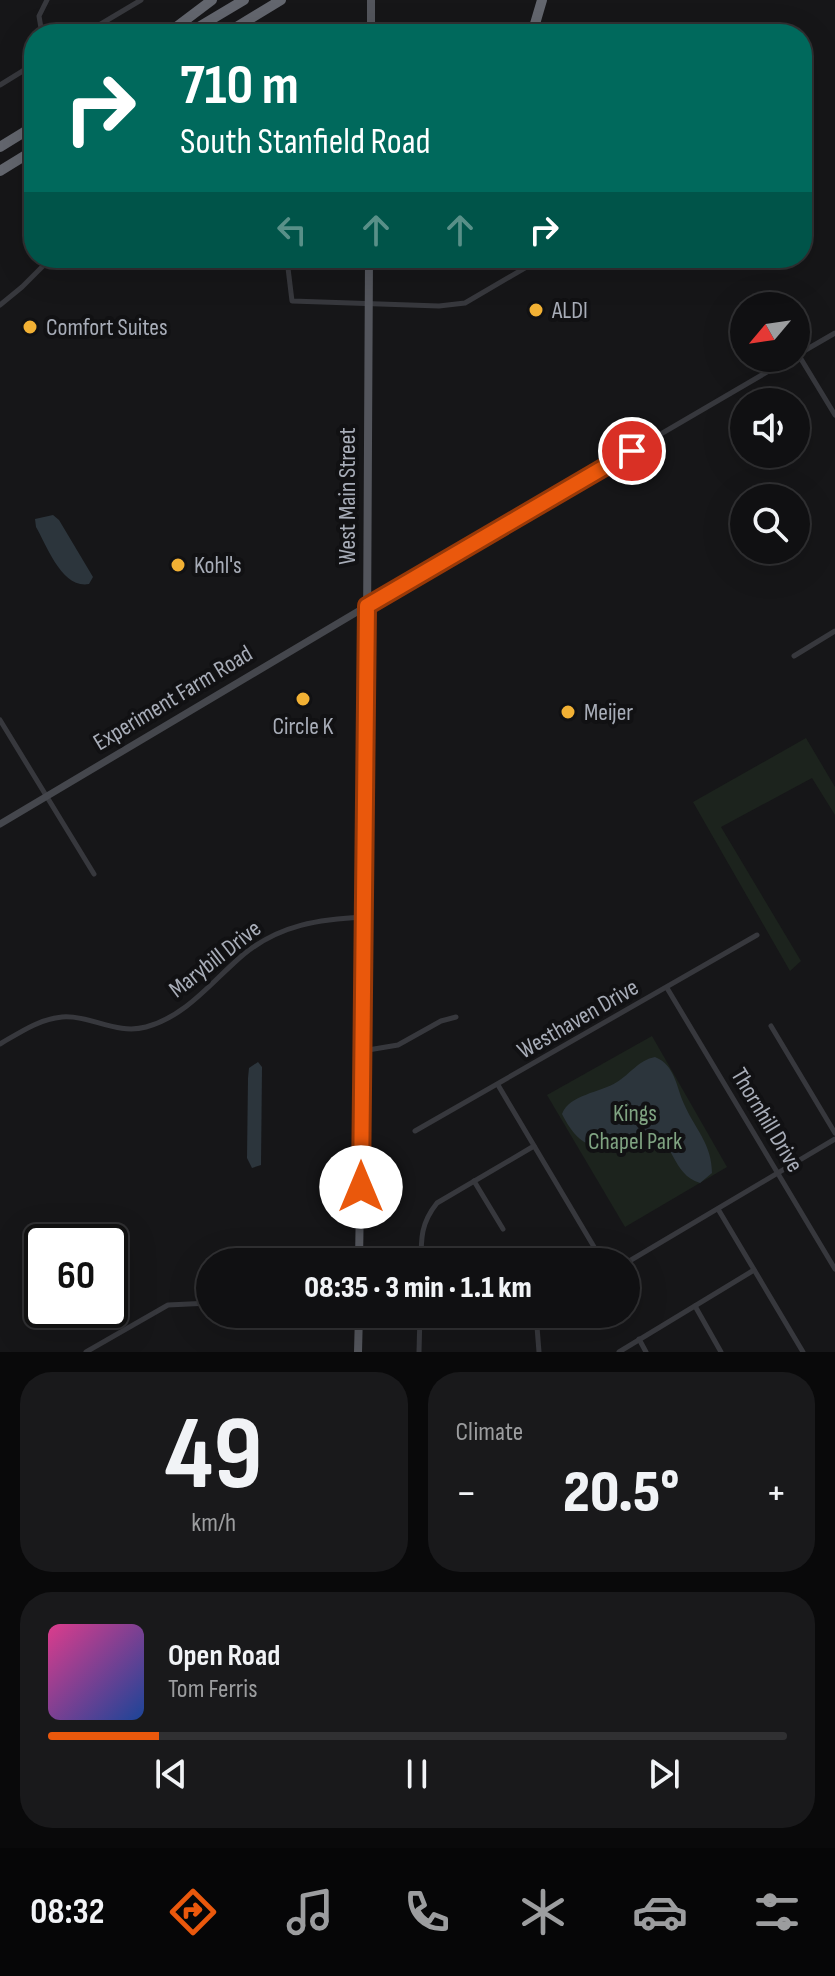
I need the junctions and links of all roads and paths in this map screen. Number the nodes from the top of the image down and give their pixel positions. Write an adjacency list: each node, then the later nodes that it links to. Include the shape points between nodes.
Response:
1 (47, 0): 8 (street)
2 (141, 0): 9 (street)
3 (212, 0): 10 (highway)
4 (244, 0): 11 (highway)
5 (281, 0): 12 (highway)
6 (371, 0): 13 (main road)
7 (542, 0): 14 (highway)
8 (40, 24)
9 (101, 24)
10 (180, 24)
11 (204, 24)
12 (241, 24)
13 (371, 24)
14 (535, 24)
15 (24, 70): 16 (street)
16 (0, 85)
17 (24, 132): 18 (highway)
18 (0, 147)
19 (24, 159): 20 (highway)
20 (0, 172)
21 (40, 268): 26 (street)
22 (288, 268): 25 (street, via 292,301)
23 (369, 268): 25 (main road, West Main Street)
24 (525, 268): 25 (street, via 465,303)
25 (368, 303): 32 (main road, West Main Street)
26 (0, 305)
27 (835, 333): 28 (street)
28 (810, 347)
29 (768, 372): 32 (street)
30 (806, 372): 31 (street)
31 (835, 415)
32 (367, 606): 36 (street, Experiment Farm Road); 39 (main road, West Main Street)
33 (835, 631): 34 (street)
34 (794, 656)
35 (0, 720): 36 (street)
36 (47, 795): 37 (street, Experiment Farm Road); 38 (street)
37 (0, 824)
38 (94, 874)
39 (365, 917): 44 (street, Marybill Drive, via 287,928 244,954 186,1007 146,1027 130,1030 60,1017); 45 (main road, West Main Street)
40 (757, 935): 41 (street, Westhaven Drive)
41 (667, 988): 46 (street, Westhaven Drive); 51 (street, Thornhill Drive)
42 (456, 1017): 45 (street, via 398,1045)
43 (771, 1026): 48 (street)
44 (0, 1044)
45 (361, 1051): 55 (main road, West Main Street)
46 (498, 1085): 47 (street, Westhaven Drive); 50 (street)
47 (415, 1131)
48 (835, 1133)
49 (835, 1139): 51 (street)
50 (534, 1146): 52 (street); 57 (street)
51 (777, 1173): 53 (street); 59 (street, Thornhill Drive)
52 (474, 1181): 54 (street); 56 (street, via 437,1203 426,1217)
53 (718, 1209): 58 (street); 60 (street)
54 (503, 1229)
55 (359, 1248)
56 (421, 1248)
57 (595, 1248)
58 (640, 1255)
59 (835, 1269)
60 (754, 1270): 62 (street); 74 (street)
61 (196, 1302): 67 (street, via 168,1305)
62 (695, 1306): 66 (street); 73 (street)
63 (359, 1328): 68 (main road)
64 (420, 1328): 69 (street)
65 (537, 1328): 70 (street)
66 (639, 1339): 71 (street); 72 (street)
67 (86, 1352)
68 (358, 1352)
69 (419, 1352)
70 (539, 1352)
71 (619, 1352)
72 (646, 1352)
73 (721, 1352)
74 (803, 1352)

